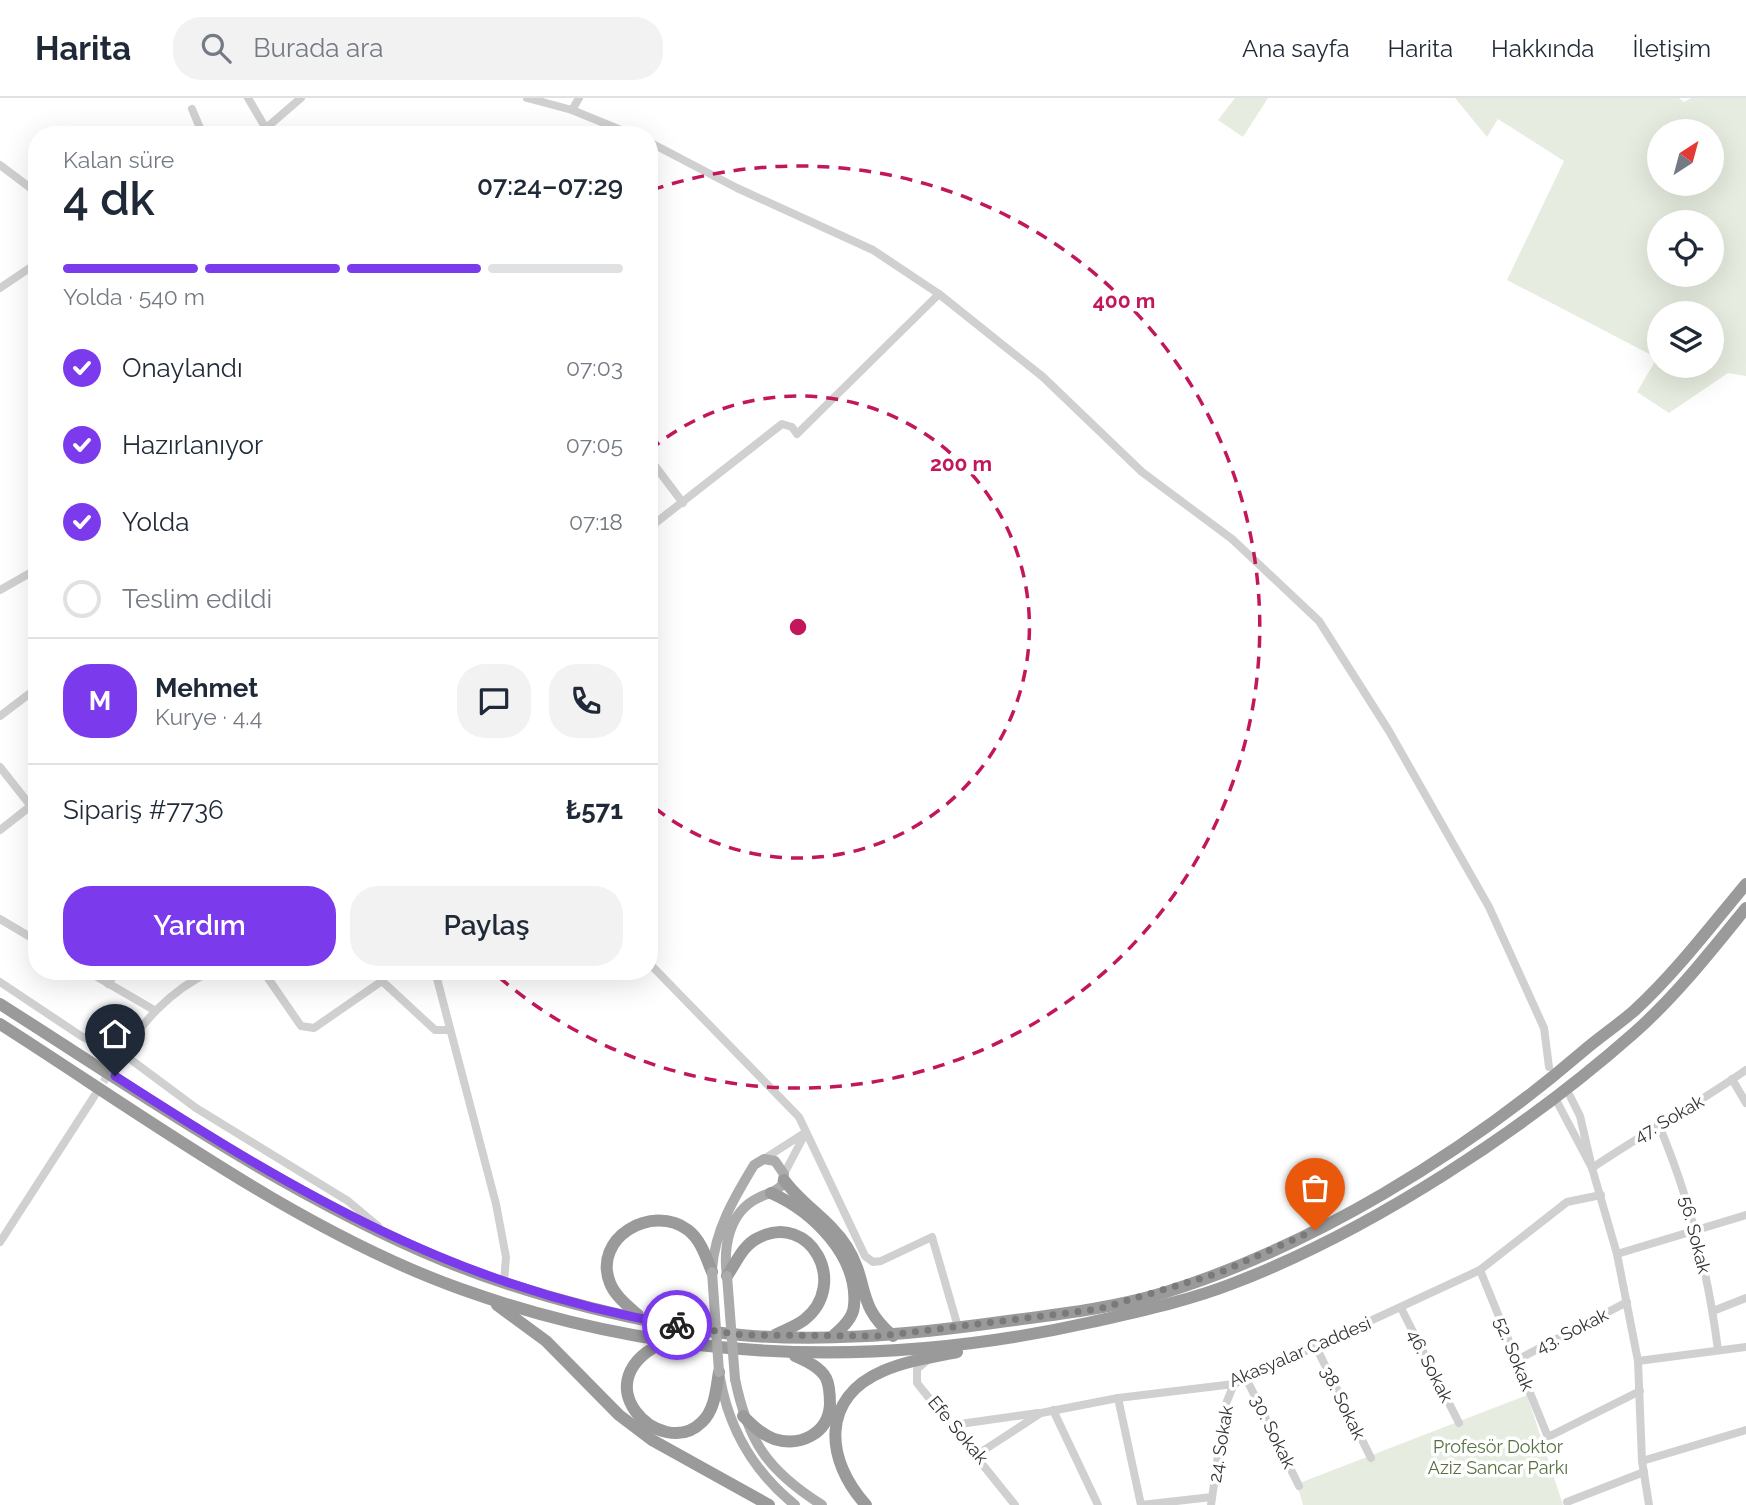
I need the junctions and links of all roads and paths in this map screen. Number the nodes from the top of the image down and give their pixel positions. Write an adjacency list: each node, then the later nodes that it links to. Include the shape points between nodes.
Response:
1 (248, 98): 8 (street)
2 (301, 98): 9 (street)
3 (527, 98): 6 (street)
4 (579, 98): 6 (street)
5 (192, 109): 7 (street)
6 (572, 110): 10 (street)
7 (199, 126)
8 (264, 126)
9 (274, 126)
10 (611, 126)
11 (658, 147): 16 (street, via 873,250)
12 (0, 165): 13 (street)
13 (28, 186)
14 (28, 269): 15 (street)
15 (0, 288)
16 (939, 294): 18 (street, via 797,434 782,424); 46 (street, via 1043,377 1142,472 1241,546 1319,621 1389,731 1489,907 1544,1028)
17 (658, 470): 18 (street)
18 (683, 503): 19 (street)
19 (658, 521)
20 (28, 574): 21 (street)
21 (0, 590)
22 (28, 695): 23 (street)
23 (0, 716)
24 (0, 767): 25 (street)
25 (28, 797)
26 (28, 808): 27 (street)
27 (0, 830)
28 (1746, 884): 76 (highway, via 1633,1012 1553,1077 1403,1181 1315,1230 1219,1273 1160,1293 1099,1309)
29 (1746, 908): 51 (highway, via 1636,1031)
30 (0, 919): 31 (street)
31 (28, 934)
32 (658, 973): 54 (street, via 799,1117)
33 (102, 980): 39 (street)
34 (111, 980): 39 (street)
35 (192, 980): 41 (street)
36 (269, 980): 43 (street, via 307,1029 382,981 435,1030)
37 (437, 980): 43 (street)
38 (0, 982): 44 (street, via 81,1036)
39 (108, 984): 41 (street)
40 (0, 1004): 63 (highway, via 240,1157)
41 (154, 1010): 44 (street)
42 (0, 1024): 70 (highway, via 241,1178 348,1238)
43 (448, 1030): 69 (street, via 496,1204 506,1257)
44 (122, 1053): 45 (street); 63 (street, via 196,1108 348,1201)
45 (116, 1062)
46 (1549, 1067)
47 (1746, 1070): 48 (street, 47. Sokak)
48 (1732, 1079): 52 (street); 53 (street, 47. Sokak)
49 (95, 1095): 64 (street)
50 (1570, 1097): 56 (street, via 1580,1116)
51 (1555, 1098): 56 (street); 80 (highway, via 1444,1173 1299,1254 1236,1283 1172,1304)
52 (1746, 1103)
53 (1658, 1123): 56 (street, 47. Sokak); 62 (street, 56. Sokak, via 1681,1177)
54 (806, 1132): 55 (street); 58 (street); 76 (street, via 859,1246 873,1262 932,1237)
55 (764, 1159): 57 (main road, via 754,1165); 58 (main road, via 775,1161)
56 (1592, 1168): 60 (street)
57 (750, 1176): 59 (main road, via 754,1187); 67 (main road, via 720,1228)
58 (784, 1177): 59 (main road); 78 (highway, via 848,1249 867,1307)
59 (770, 1193): 68 (main road, via 750,1202 734,1221 727,1238); 79 (highway, via 822,1227 846,1266 854,1307)
60 (1601, 1195): 65 (street); 66 (street, Akasyalar Caddesi, via 1567,1202)
61 (1746, 1215): 62 (street)
62 (1696, 1232): 65 (street); 74 (street, 56. Sokak)
63 (390, 1236): 69 (highway)
64 (0, 1242)
65 (1617, 1254): 72 (street)
66 (1480, 1270): 73 (street, Akasyalar Caddesi); 87 (street, 52. Sokak)
67 (712, 1272): 75 (highway, via 700,1244 674,1222 659,1219 632,1227 613,1245 606,1269 621,1300); 89 (main road, bridge)
68 (727, 1276): 77 (highway, via 748,1245 772,1233 800,1238 813,1248 824,1269 823,1294 804,1320); 96 (main road, bridge, via 735,1379)
69 (504, 1282): 75 (highway)
70 (482, 1295): 81 (highway, via 586,1325); 107 (highway, via 546,1341 619,1415 652,1440)
71 (1746, 1298): 74 (street)
72 (1627, 1303): 87 (street, 43. Sokak); 88 (street)
73 (1401, 1308): 82 (street, Akasyalar Caddesi); 97 (street, 46. Sokak)
74 (1713, 1311): 84 (street, 56. Sokak)
75 (641, 1318): 77 (highway, via 742,1335)
76 (958, 1327): 78 (highway)
77 (775, 1335): 79 (highway)
78 (893, 1336): 79 (highway)
79 (832, 1337)
80 (1023, 1338): 85 (highway, via 914,1350); 86 (highway)
81 (667, 1341): 85 (highway); 89 (highway, via 646,1350 628,1376 630,1405 656,1429 681,1431 702,1423)
82 (1316, 1347): 90 (street, Akasyalar Caddesi); 101 (street, 38. Sokak)
83 (1746, 1347): 84 (street)
84 (1718, 1350): 88 (street)
85 (792, 1354): 96 (highway, via 826,1378 830,1404 824,1426 814,1436 788,1442 758,1431)
86 (931, 1358): 98 (street, Efe Sokak, via 917,1369 917,1382); 110 (highway, via 881,1371 853,1390 843,1404 834,1430 837,1456)
87 (1517, 1360): 92 (street, 52. Sokak, via 1548,1437)
88 (1638, 1361): 92 (street)
89 (719, 1372): 108 (main road, via 743,1447 761,1473)
90 (1246, 1378): 91 (street, Akasyalar Caddesi); 104 (street, 30. Sokak)
91 (1234, 1384): 93 (street, Akasyalar Caddesi); 105 (street, 24. Sokak, via 1225,1406)
92 (1640, 1391): 102 (street)
93 (1118, 1398): 94 (street, Akasyalar Caddesi); 113 (street)
94 (1053, 1410): 95 (street, Akasyalar Caddesi); 112 (street)
95 (1041, 1413): 98 (street); 100 (street, Akasyalar Caddesi)
96 (743, 1416): 109 (main road, via 770,1465)
97 (1459, 1423)
98 (954, 1425): 100 (street, Efe Sokak)
99 (1746, 1430): 102 (street)
100 (978, 1454): 111 (street, Efe Sokak)
101 (1371, 1458)
102 (1642, 1461): 103 (street)
103 (1644, 1472): 106 (street); 114 (street)
104 (1299, 1486)
105 (1212, 1501): 113 (street)
106 (1567, 1502)
107 (769, 1505)
108 (795, 1505)
109 (822, 1505)
110 (866, 1505)
111 (1015, 1505)
112 (1098, 1505)
113 (1141, 1505)
114 (1649, 1505)

